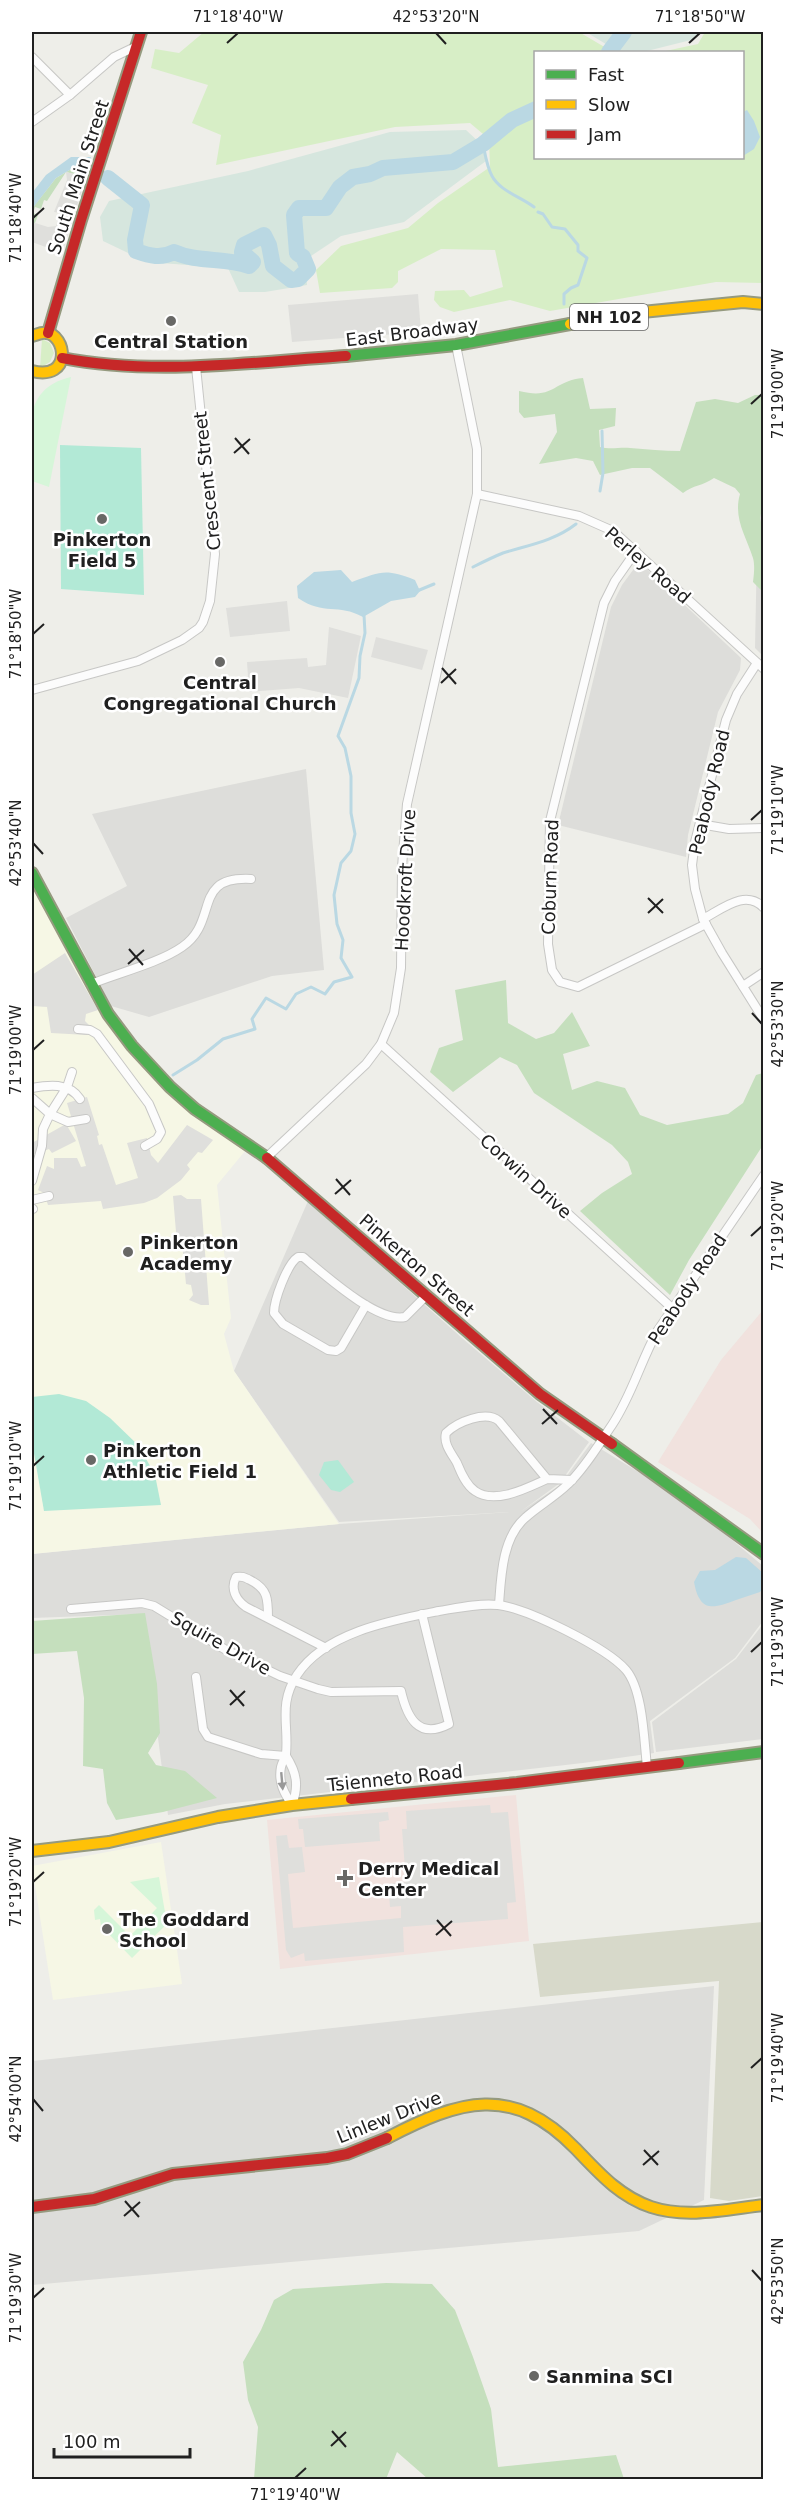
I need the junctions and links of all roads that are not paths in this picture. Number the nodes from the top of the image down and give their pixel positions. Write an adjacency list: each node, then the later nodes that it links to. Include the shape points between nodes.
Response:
1 (141, 32): 2 (street, South Main Street)
2 (137, 46): 4 (street, via 114,57); 7 (street, South Main Street)
3 (32, 57): 4 (street)
4 (70, 95): 5 (street)
5 (32, 122)
6 (764, 304): 9 (street, East Broadway / NH 102, via 743,302 632,313)
7 (48, 333): 8 (street); 10 (street, via 59,341)
8 (32, 334)
9 (456, 345): 11 (street, East Broadway / NH 102, via 374,355); 13 (street, Hoodkroft Drive, via 477,449)
10 (62, 358): 11 (street, East Broadway / NH 102, via 112,365); 12 (street, via 53,371)
11 (196, 367): 17 (street, Crescent Street, via 215,554 210,601 203,622 182,640 138,661)
12 (33, 376)
13 (477, 494): 14 (street, Perley Road, via 586,519 613,531); 29 (street, Hoodkroft Drive, via 407,804 400,985)
14 (636, 550): 15 (street, Perley Road); 23 (street, Coburn Road, via 604,603 554,802 549,838 550,964 560,982 578,987)
15 (757, 663): 16 (street, Perley Road); 18 (street, Peabody Road, via 726,720)
16 (764, 669)
17 (32, 690)
18 (700, 824): 19 (street, via 729,829); 23 (street, Peabody Road, via 692,865)
19 (764, 828)
20 (32, 873): 25 (street, Pinkerton Street)
21 (250, 879): 25 (street, via 223,881 213,891 196,934 180,948)
22 (764, 908): 23 (street, Coburn Road, via 744,898)
23 (704, 921): 26 (street, Peabody Road)
24 (764, 972): 26 (street)
25 (91, 984): 38 (street, Pinkerton Street, via 120,1030 170,1087 203,1115)
26 (742, 986): 27 (street, Peabody Road)
27 (764, 1020)
28 (78, 1029): 37 (street, via 97,1034 153,1109 161,1132)
29 (381, 1044): 38 (street, Hoodkroft Drive, via 359,1071); 45 (street, Corwin Drive)
30 (72, 1072): 31 (street)
31 (67, 1087): 32 (street); 34 (street); 35 (street)
32 (32, 1088)
33 (32, 1098): 35 (street)
34 (80, 1099)
35 (50, 1114): 36 (street, via 68,1122); 40 (street)
36 (86, 1119)
37 (145, 1146)
38 (267, 1157): 43 (street, Pinkerton Street)
39 (764, 1175): 45 (street, Peabody Road)
40 (32, 1181)
41 (49, 1196): 42 (street)
42 (32, 1200)
43 (427, 1295): 44 (street, via 409,1315 401,1318); 46 (street, Pinkerton Street, via 540,1394)
44 (366, 1305): 44 (street, via 298,1257 291,1263 274,1313 283,1324 336,1351)
45 (672, 1308): 46 (street, Peabody Road, via 645,1355 629,1398)
46 (602, 1439): 48 (street, Peabody Road); 49 (street, Pinkerton Street)
47 (547, 1479): 47 (street, via 512,1493 480,1494 464,1479 445,1441 446,1435 461,1424 484,1416 494,1418); 48 (street)
48 (572, 1480): 50 (street, Peabody Road, via 517,1526 504,1560)
49 (764, 1554)
50 (499, 1605): 52 (street); 59 (street, via 562,1629 627,1671 639,1705)
51 (71, 1610): 56 (street, Squire Drive, via 153,1605 226,1650)
52 (422, 1614): 54 (street, via 367,1629); 56 (street, Squire Drive, via 449,1724 428,1728 413,1721 401,1691 331,1692)
53 (268, 1618): 53 (street, via 264,1588 242,1576 236,1577 233,1587 237,1599); 54 (street)
54 (326, 1648): 56 (street)
55 (196, 1677): 58 (street, via 203,1729 208,1737 261,1754)
56 (294, 1680): 58 (street, via 285,1714)
57 (764, 1752): 59 (street, Tsienneto Road)
58 (286, 1756): 60 (street, via 298,1788); 60 (street, one-way to 60, via 280,1769 282,1791)
59 (647, 1767): 60 (street, Tsienneto Road)
60 (292, 1804): 61 (street, Tsienneto Road, via 109,1842)
61 (32, 1851)
62 (764, 2205): 63 (street, Linlew Drive, via 700,2212 650,2207 607,2182 552,2125 520,2109 484,2103 439,2112 368,2146 334,2157 187,2172 140,2182 93,2199)
63 (32, 2207)

